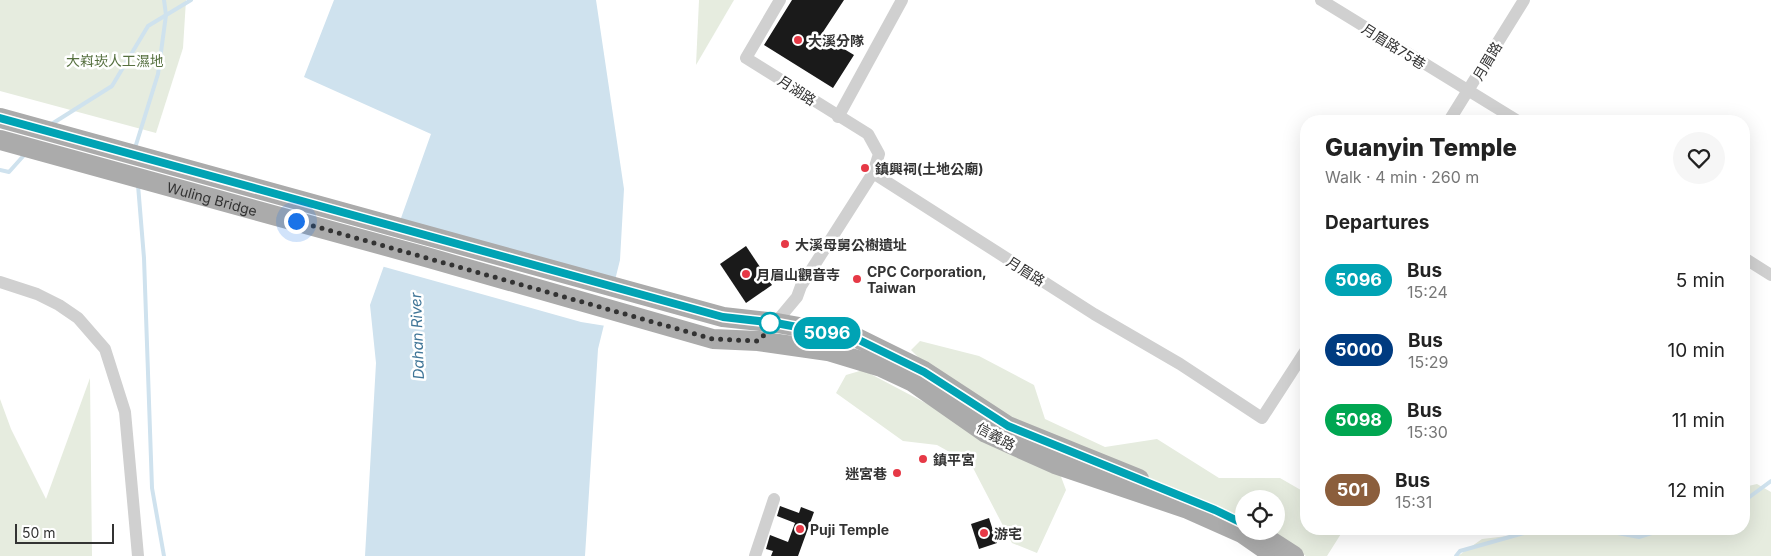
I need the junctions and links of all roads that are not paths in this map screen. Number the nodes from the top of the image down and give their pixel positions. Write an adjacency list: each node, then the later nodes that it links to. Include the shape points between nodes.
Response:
1 (780, 0): 8 (street, 月湖路, via 746,58)
2 (902, 0): 8 (street)
3 (1321, 0): 5 (street, 月眉路75巷)
4 (1524, 0): 5 (street, 月眉路)
5 (1468, 92): 6 (street, 月眉路); 7 (street, 月眉路75巷)
6 (1454, 115)
7 (1508, 115)
8 (838, 116): 11 (street, 月湖路, via 868,134 879,154)
9 (0, 118): 15 (main road, Wuling Bridge)
10 (0, 140): 17 (main road, Wuling Bridge)
11 (873, 173): 16 (street, via 797,297); 19 (street, 月眉路, via 1262,418)
12 (1750, 262): 13 (street)
13 (1771, 275)
14 (0, 282): 23 (street, via 37,294 78,318 105,349 125,412)
15 (723, 317): 16 (main road, 信義路)
16 (776, 323): 18 (street); 21 (main road, 信義路, via 855,338 872,345 931,376 1008,426)
17 (713, 339): 18 (main road, 信義路)
18 (758, 341): 25 (main road, 信義路, via 828,351 881,367 913,382 986,434 1055,464 1188,509 1242,533)
19 (1300, 359)
20 (774, 499): 24 (street)
21 (1235, 520)
22 (1270, 540): 26 (main road)
23 (138, 556)
24 (755, 556)
25 (1275, 556)
26 (1294, 556)

